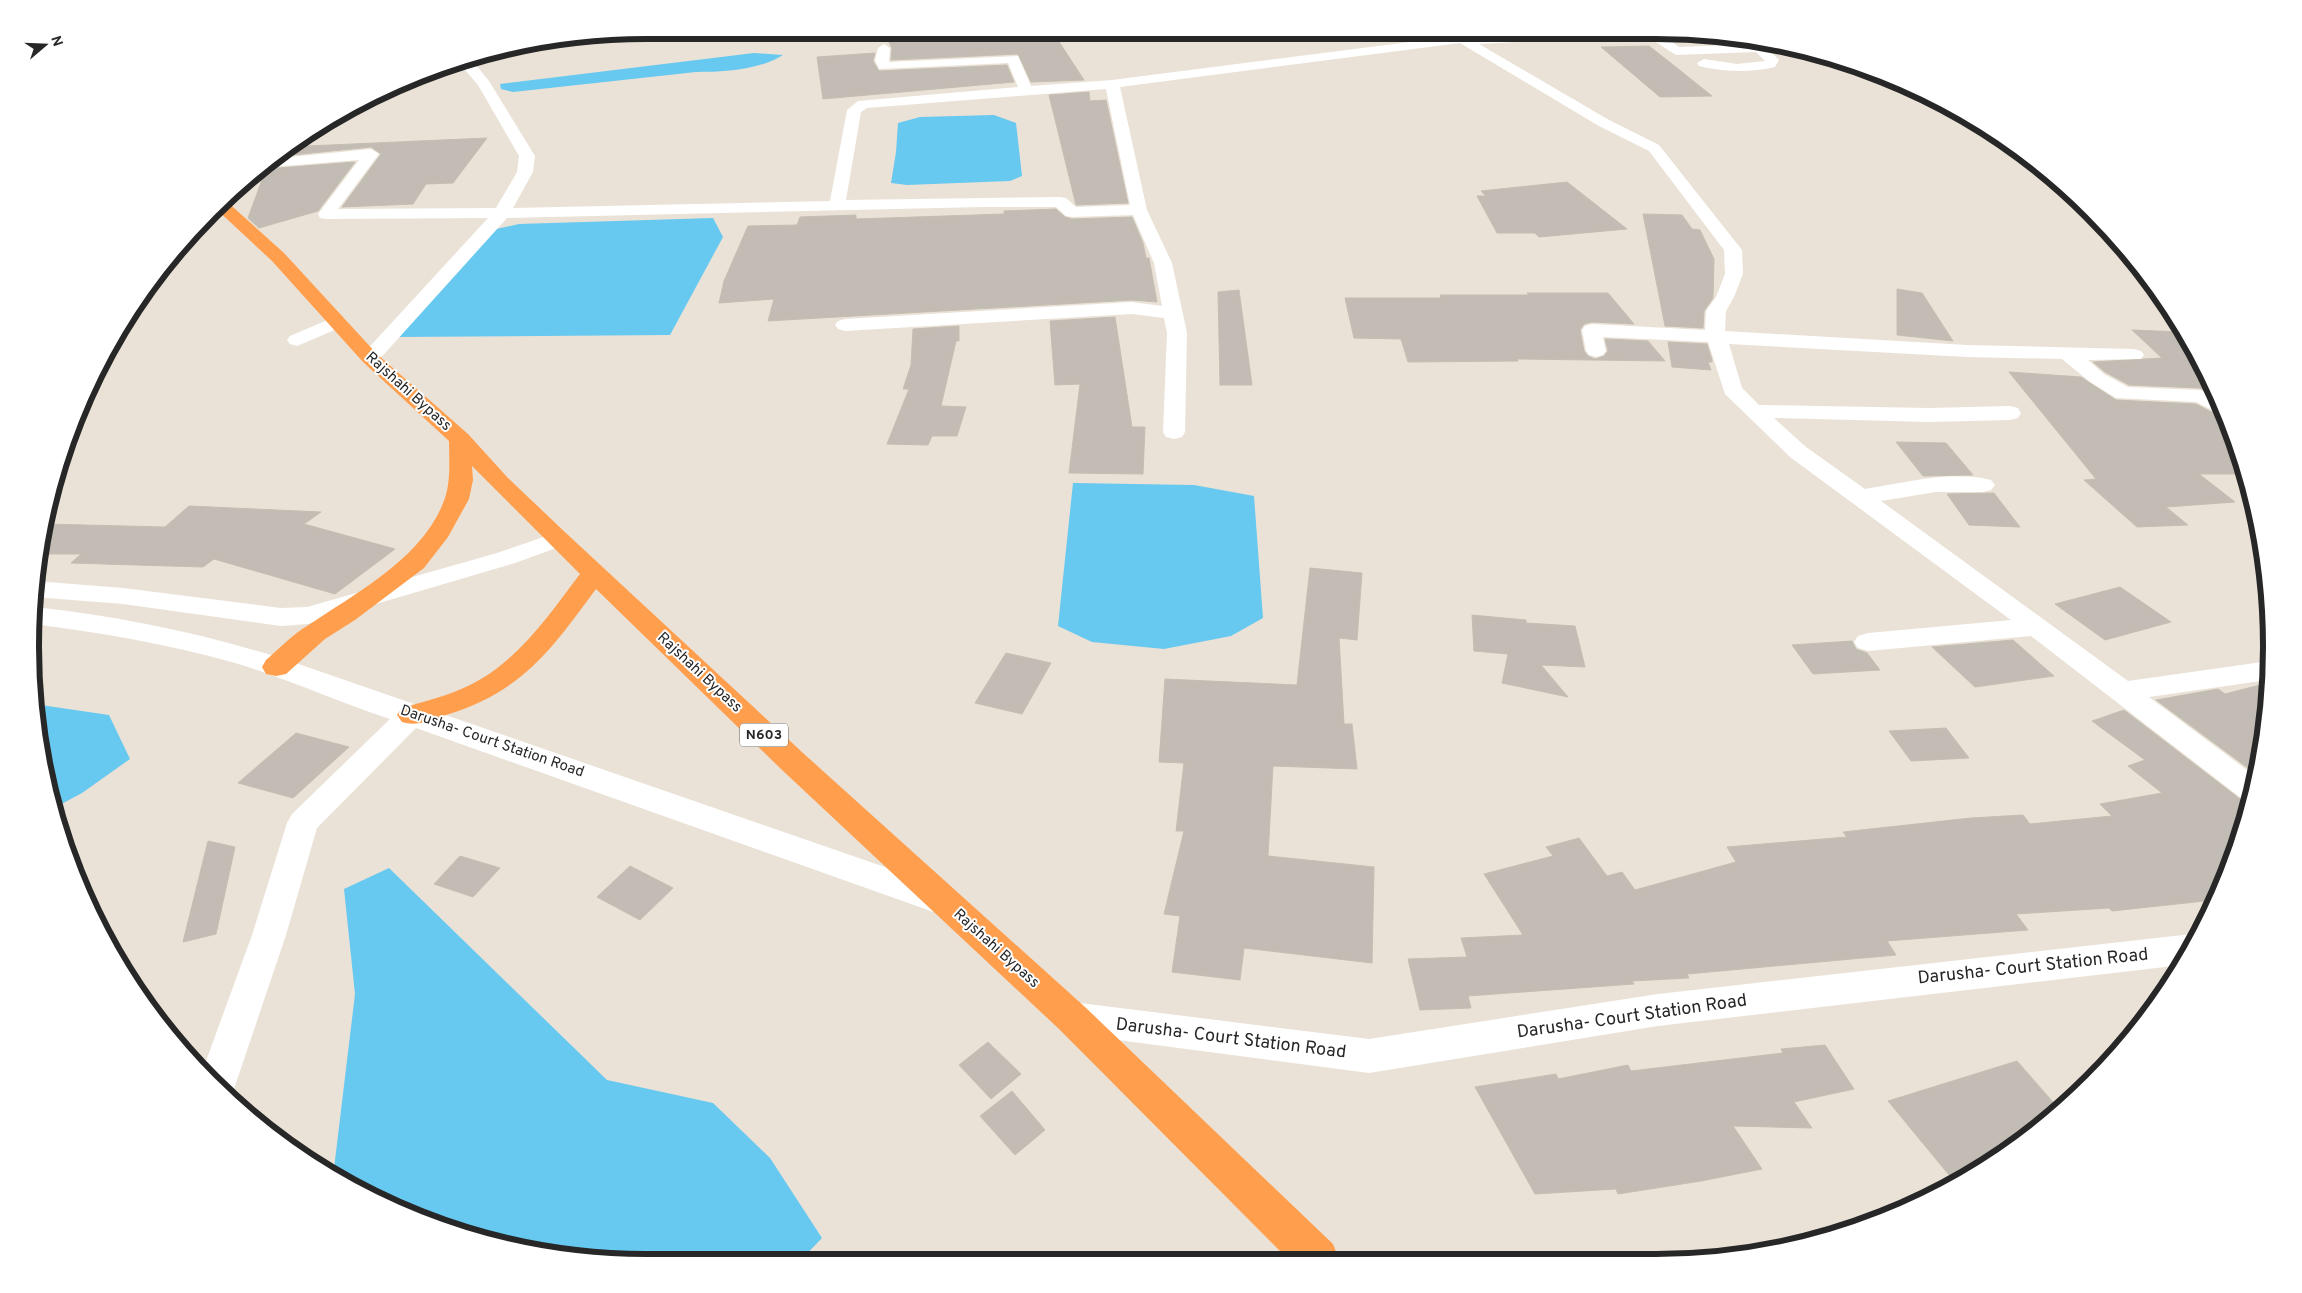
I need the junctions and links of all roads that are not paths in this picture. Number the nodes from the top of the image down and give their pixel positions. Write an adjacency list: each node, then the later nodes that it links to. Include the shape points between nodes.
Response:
1 (1444, 39): 8 (street)
2 (1462, 39): 18 (street, via 1604,123 1654,148 1733,250 1734,274 1716,311)
3 (1658, 39): 6 (street)
4 (884, 48): 9 (street, via 884,66 1013,59)
5 (1759, 48): 6 (street); 6 (street, via 1769,55 1770,64 1747,68 1706,64)
6 (1681, 51)
7 (468, 66): 14 (street, via 484,84 527,156 525,172)
8 (1112, 84): 9 (street); 13 (street)
9 (1026, 91): 11 (street, via 863,104 854,110)
10 (279, 163): 14 (street, via 371,154 326,214)
11 (837, 205): 13 (street, via 1060,202 1072,212); 14 (street)
12 (226, 209): 16 (highway, Rajshahi Bypass / N603, via 278,257)
13 (1139, 210): 15 (street, via 1163,263)
14 (502, 213): 23 (street)
15 (1173, 313): 17 (street, via 1132,308); 27 (street, via 1177,333)
16 (336, 322): 19 (street); 23 (highway, Rajshahi Bypass / N603)
17 (845, 325)
18 (1716, 336): 20 (street, via 1592,330); 21 (street); 25 (street, via 1732,390)
19 (297, 340)
20 (1596, 351)
21 (2069, 355): 22 (street); 24 (street, via 2097,378 2124,393 2200,396)
22 (2134, 355)
23 (370, 358): 28 (highway, Rajshahi Bypass / N603)
24 (2211, 401)
25 (1753, 411): 26 (street); 30 (street, via 1798,452)
26 (2010, 413)
27 (1174, 432)
28 (460, 440): 31 (highway, Rajshahi Bypass / N603); 34 (highway, via 461,480 457,499 436,537 415,563)
29 (1983, 485): 30 (street, via 1936,485)
30 (1862, 497): 36 (street)
31 (558, 539): 32 (highway, Rajshahi Bypass / N603); 34 (street)
32 (594, 574): 41 (highway, via 519,665 499,681 469,696); 43 (highway, Rajshahi Bypass / N603)
33 (42, 589): 34 (street, via 281,616 308,616)
34 (365, 600): 38 (highway, via 315,633)
35 (40, 616): 38 (street, Darusha- Court Station Road, via 84,620 174,638)
36 (2035, 627): 37 (street); 40 (street)
37 (1868, 642)
38 (276, 667): 41 (street, Darusha- Court Station Road)
39 (2262, 671): 40 (street)
40 (2121, 692): 42 (street)
41 (412, 715): 43 (street, Darusha- Court Station Road, via 739,827); 46 (street, via 302,823 269,935)
42 (2247, 786)
43 (942, 901): 45 (highway, Rajshahi Bypass / N603)
44 (2182, 950): 45 (street, Darusha- Court Station Road, via 1658,1010 1369,1056)
45 (1072, 1018): 47 (highway, Rajshahi Bypass / N603)
46 (219, 1078)
47 (1313, 1254)

